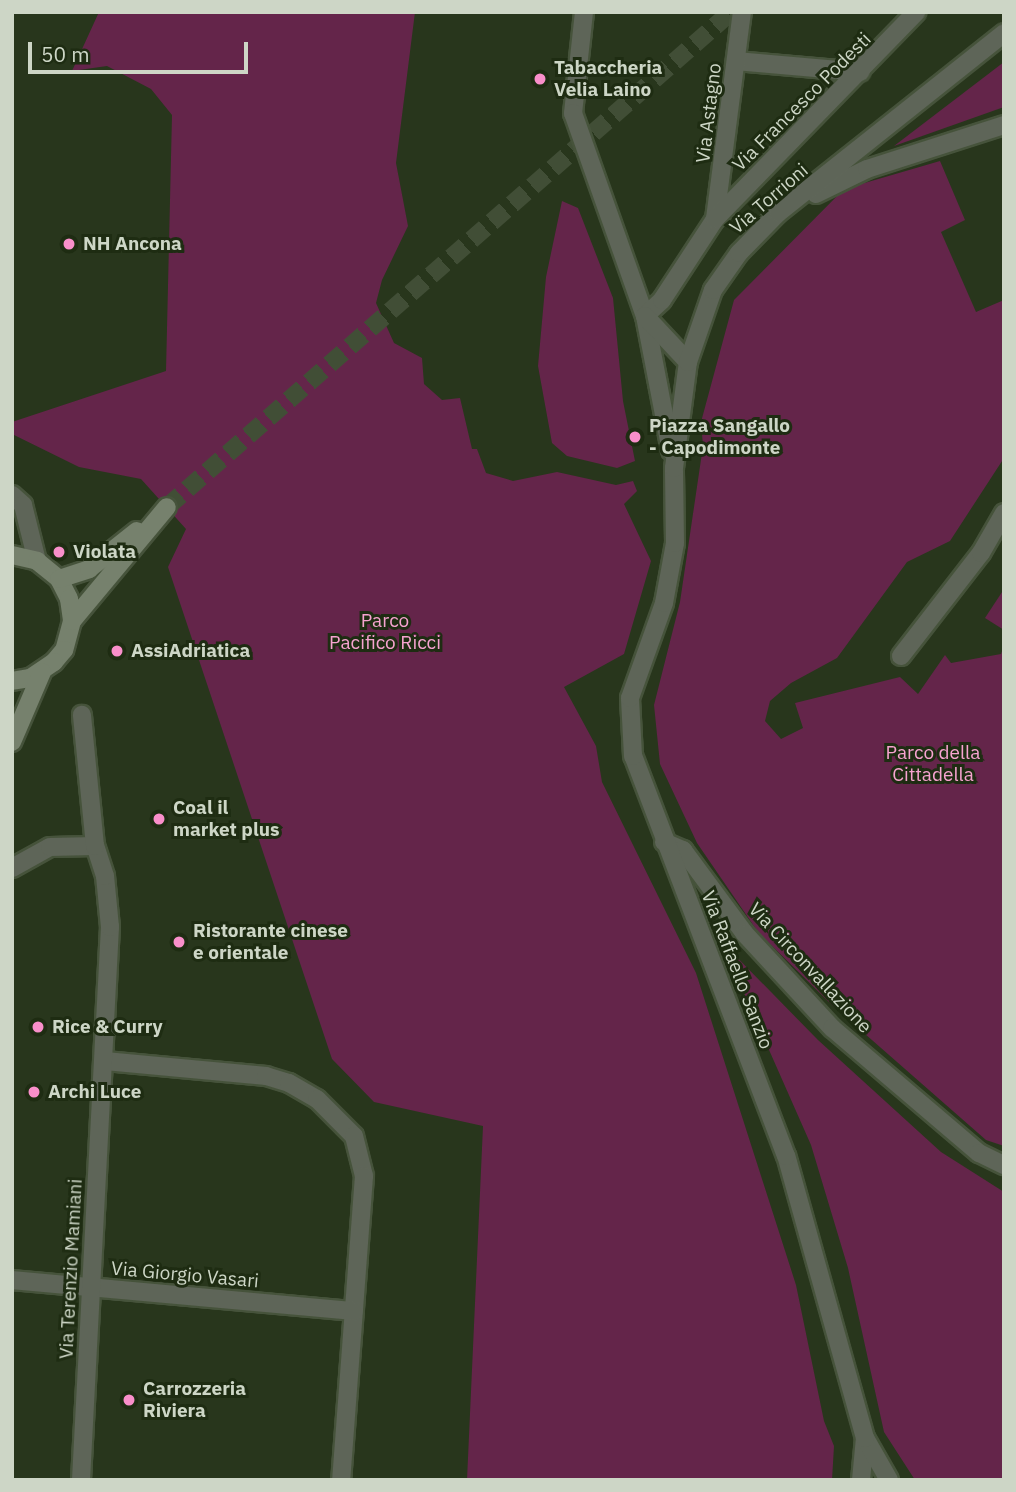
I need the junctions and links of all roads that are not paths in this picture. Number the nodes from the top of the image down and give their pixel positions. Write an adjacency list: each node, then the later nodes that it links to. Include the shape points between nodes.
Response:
1 (584, 12): 10 (street, via 573,113)
2 (742, 12): 5 (street, Via Astagno)
3 (916, 12): 6 (street, Via Francesco Podesti)
4 (1004, 33): 8 (street, Via Torrioni)
5 (736, 61): 6 (street); 9 (street, Via Astagno)
6 (861, 72): 9 (street, Via Francesco Podesti)
7 (1004, 125): 8 (street, via 867,169)
8 (778, 213): 11 (street, Via Torrioni, via 739,253 713,290)
9 (715, 219): 10 (street, via 662,300)
10 (645, 316): 11 (street); 12 (street)
11 (688, 362): 12 (street, Via Torrioni)
12 (674, 468): 24 (street, Via Raffaello Sanzio, via 675,543 664,603 630,698 629,726 634,756)
13 (12, 495): 16 (street, via 23,505)
14 (1004, 513): 19 (street, via 981,553)
15 (12, 555): 16 (main road)
16 (37, 561): 17 (main road)
17 (59, 579): 18 (main road, via 69,599); 18 (main road, via 89,569 167,507)
18 (72, 621): 20 (main road, via 64,650)
19 (901, 656)
20 (42, 672): 21 (main road); 23 (main road)
21 (12, 681)
22 (82, 715): 25 (street, Via Terenzio Mamiani)
23 (12, 742)
24 (664, 842): 28 (street, Via Circonvallazione, via 683,850 745,934 832,1028 979,1153); 32 (street, Via Raffaello Sanzio, via 786,1156)
25 (95, 846): 26 (street, via 50,848); 27 (street, Via Terenzio Mamiani, via 105,876 110,927)
26 (12, 868)
27 (106, 1060): 30 (street, Via Terenzio Mamiani); 31 (street, via 289,1083 317,1099 348,1127 363,1156)
28 (1004, 1165)
29 (12, 1280): 30 (street, Via Giorgio Vasari)
30 (90, 1286): 31 (street, Via Giorgio Vasari); 33 (street, Via Terenzio Mamiani)
31 (354, 1311): 34 (street)
32 (865, 1438): 35 (street); 36 (street, Via Raffaello Sanzio)
33 (81, 1480)
34 (341, 1480)
35 (861, 1480)
36 (890, 1480)

